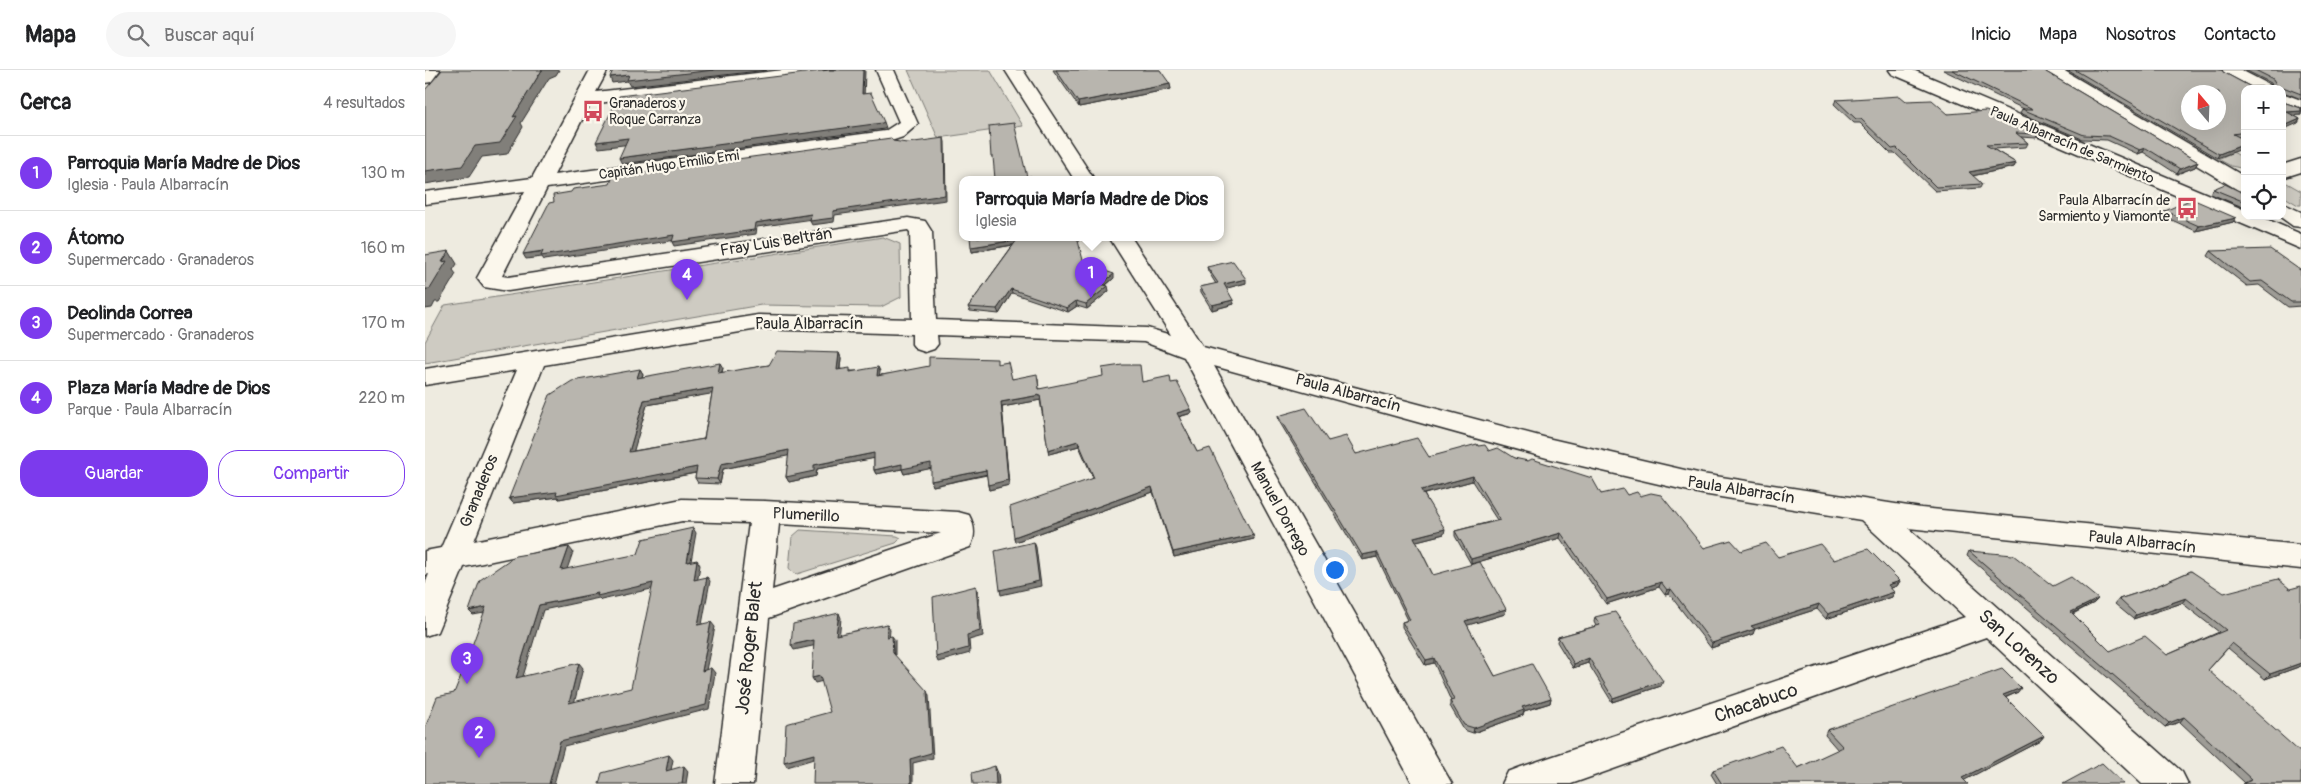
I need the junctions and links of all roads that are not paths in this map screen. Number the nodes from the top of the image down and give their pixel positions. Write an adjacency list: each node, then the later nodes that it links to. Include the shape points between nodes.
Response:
1 (431, 70): 9 (street)
2 (599, 70): 11 (street)
3 (827, 70): 11 (street)
4 (885, 70): 17 (street, Capitán Hugo Emilio Emi, via 909,124 888,136)
5 (1015, 70): 16 (street)
6 (1898, 70): 18 (street, Paula Albarracín de Sarmiento)
7 (2051, 70): 18 (street)
8 (2228, 70): 10 (street)
9 (425, 78)
10 (2257, 85)
11 (583, 99): 17 (street)
12 (2286, 100): 13 (street)
13 (2301, 107)
14 (2301, 165): 15 (street)
15 (2286, 171)
16 (1082, 176)
17 (540, 182): 19 (street, Capitán Hugo Emilio Emi); 25 (street, Fray Luis Beltrán, via 489,278 492,282 507,284 909,224 917,226 921,232)
18 (2241, 194)
19 (425, 198)
20 (2286, 211): 22 (street)
21 (2274, 220): 24 (street, Paula Albarracín de Sarmiento)
22 (2301, 220)
23 (1123, 241): 26 (street, Manuel Dorrego)
24 (2301, 242)
25 (925, 335): 26 (street, Paula Albarracín); 27 (street, Paula Albarracín, via 755,340)
26 (1194, 352): 30 (street, Paula Albarracín, via 1639,471); 38 (street, Manuel Dorrego)
27 (531, 368): 28 (street, Paula Albarracín); 29 (street, Paula Albarracín); 33 (street, Granaderos)
28 (425, 377)
29 (425, 394)
30 (1870, 511): 32 (street, Paula Albarracín, via 1976,525); 35 (street, San Lorenzo)
31 (765, 512): 33 (street, Plumerillo, via 702,509 661,513); 34 (street, José Roger Balet); 34 (street, Plumerillo, via 958,523 959,539)
32 (2301, 557)
33 (438, 560): 36 (street, Granaderos)
34 (753, 610): 37 (street, José Roger Balet)
35 (1991, 622): 39 (street, Chacabuco); 40 (street, San Lorenzo)
36 (425, 623)
37 (734, 784)
38 (1433, 784)
39 (1521, 784)
40 (2169, 784)

